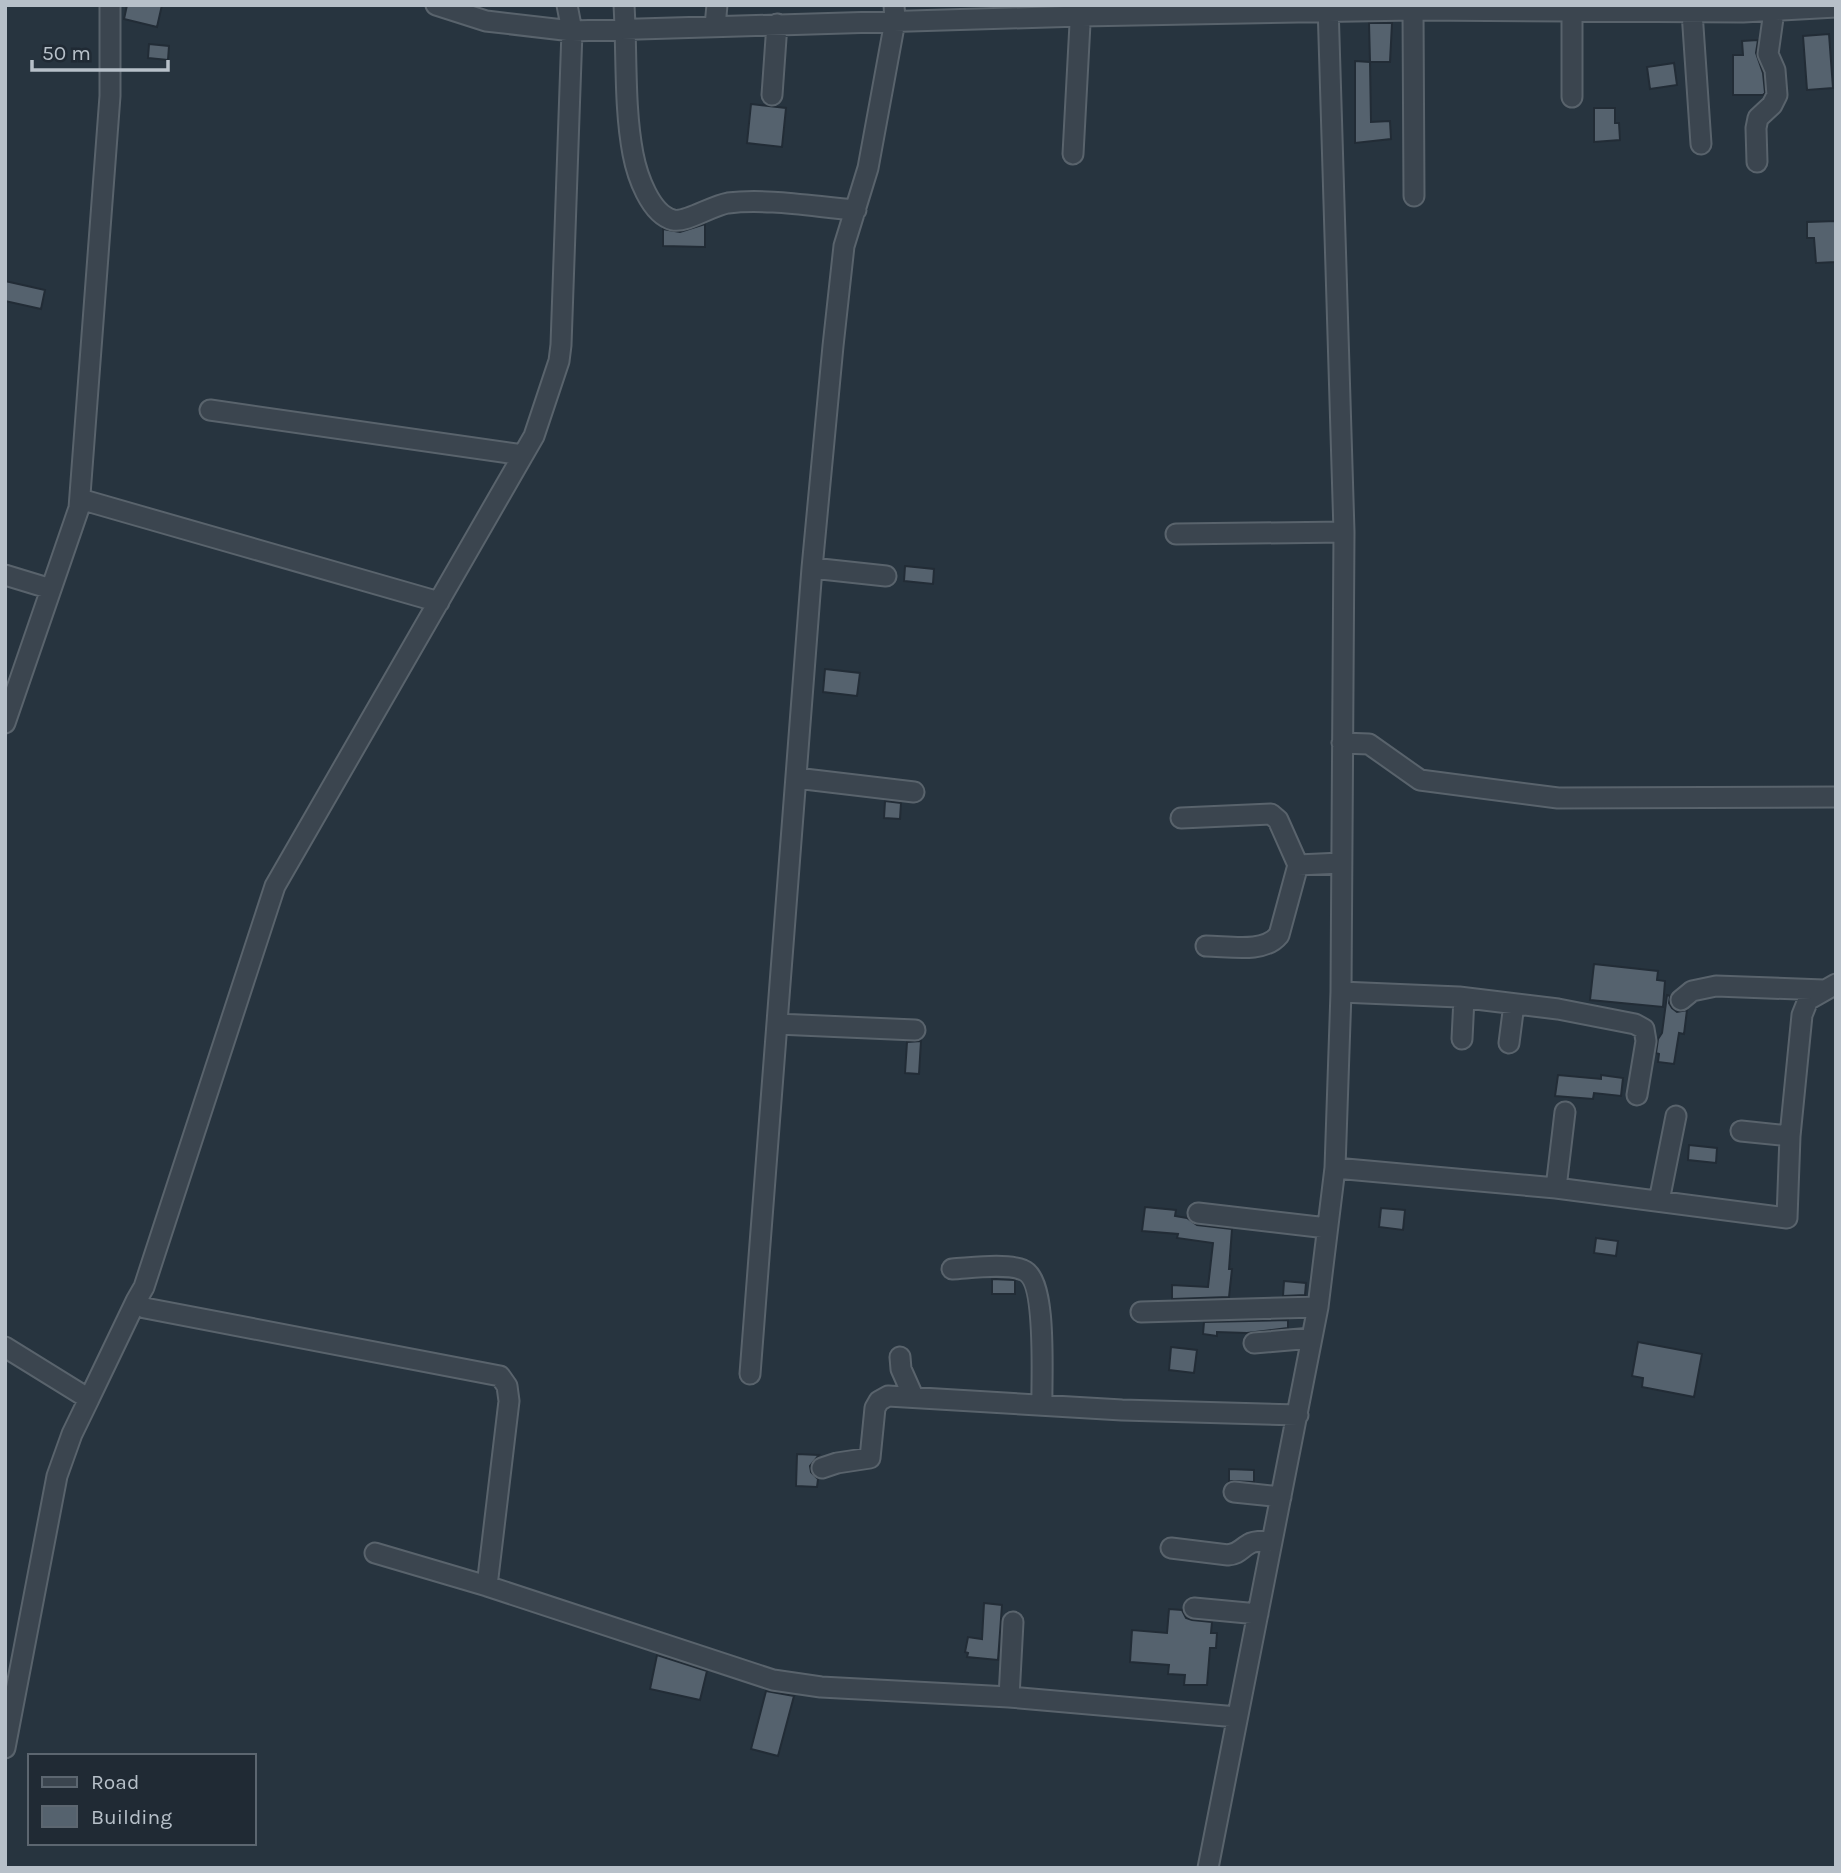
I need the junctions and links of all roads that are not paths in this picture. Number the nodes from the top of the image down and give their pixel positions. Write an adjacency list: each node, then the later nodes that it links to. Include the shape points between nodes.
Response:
1 (110, 5): 27 (street, via 110,96)
2 (436, 5): 17 (street, via 486,21)
3 (567, 5): 17 (street)
4 (624, 5): 16 (street)
5 (717, 5): 15 (street)
6 (1836, 7): 11 (street)
7 (1328, 9): 8 (street); 9 (street); 28 (street)
8 (1413, 10): 10 (street); 23 (street)
9 (1081, 11): 13 (street); 21 (street)
10 (1572, 11): 12 (street); 19 (street)
11 (1774, 11): 12 (street); 22 (street, via 1768,54 1777,95 1758,118)
12 (1692, 12): 20 (street)
13 (895, 13): 14 (street); 24 (street, via 868,168)
14 (777, 24): 15 (street); 18 (street)
15 (715, 26): 16 (street)
16 (625, 29): 17 (street); 24 (street, via 633,157 657,210 671,220 683,221 706,209 746,201)
17 (572, 30): 26 (street, via 561,345 534,436)
18 (772, 94)
19 (1572, 97)
20 (1701, 144)
21 (1073, 154)
22 (1757, 162)
23 (1414, 196)
24 (856, 210): 30 (street, via 844,246)
25 (210, 410): 26 (street)
26 (523, 455): 34 (street)
27 (80, 499): 33 (street); 34 (street)
28 (1344, 533): 29 (street); 36 (street)
29 (1176, 534)
30 (812, 568): 32 (street); 37 (street)
31 (5, 575): 33 (street)
32 (886, 576)
33 (51, 589): 35 (street)
34 (439, 602): 64 (street, via 275,886)
35 (5, 723)
36 (1342, 743): 39 (street, via 1369,744 1420,779 1558,798); 41 (street)
37 (796, 778): 38 (street); 49 (street)
38 (914, 792)
39 (1836, 797)
40 (1181, 818): 42 (street, via 1271,814)
41 (1341, 863): 42 (street); 45 (street)
42 (1298, 865): 43 (street, via 1273,943)
43 (1206, 946)
44 (1830, 987): 47 (street, via 1716,986 1692,991); 57 (street, via 1808,1000 1802,1015)
45 (1340, 992): 46 (street); 58 (street)
46 (1464, 998): 48 (street); 51 (street)
47 (1681, 1000)
48 (1514, 1003): 52 (street); 53 (street, via 1644,1029)
49 (777, 1024): 50 (street); 71 (street)
50 (915, 1030)
51 (1461, 1039)
52 (1509, 1043)
53 (1637, 1095)
54 (1565, 1112): 59 (street)
55 (1676, 1116): 60 (street)
56 (1741, 1131): 57 (street)
57 (1790, 1136): 60 (street, via 1787,1218)
58 (1335, 1168): 59 (street); 62 (street)
59 (1556, 1188): 60 (street)
60 (1660, 1201)
61 (1198, 1213): 62 (street)
62 (1328, 1228): 65 (street)
63 (952, 1269): 74 (street, via 1010,1268 1024,1270 1034,1279 1040,1308)
64 (136, 1301): 73 (street); 82 (street, via 145,1308 500,1376 509,1401)
65 (1318, 1307): 66 (street); 67 (street)
66 (1141, 1312)
67 (1312, 1338): 68 (street); 75 (street)
68 (1254, 1343)
69 (5, 1347): 73 (street)
70 (900, 1357): 72 (street)
71 (750, 1374)
72 (913, 1396): 74 (street); 76 (street, via 888,1396 879,1401 870,1458)
73 (89, 1399): 88 (street, via 57,1476)
74 (1042, 1405): 75 (street)
75 (1298, 1415): 78 (street)
76 (822, 1468)
77 (1234, 1492): 78 (street)
78 (1281, 1497): 79 (street)
79 (1272, 1541): 80 (street, via 1249,1544 1228,1555); 84 (street)
80 (1171, 1548)
81 (375, 1553): 82 (street)
82 (487, 1586): 86 (street, via 773,1680)
83 (1194, 1608): 84 (street)
84 (1258, 1614): 87 (street)
85 (1013, 1622): 86 (street)
86 (1009, 1697): 87 (street)
87 (1237, 1717): 89 (street)
88 (5, 1748)
89 (1208, 1868)

